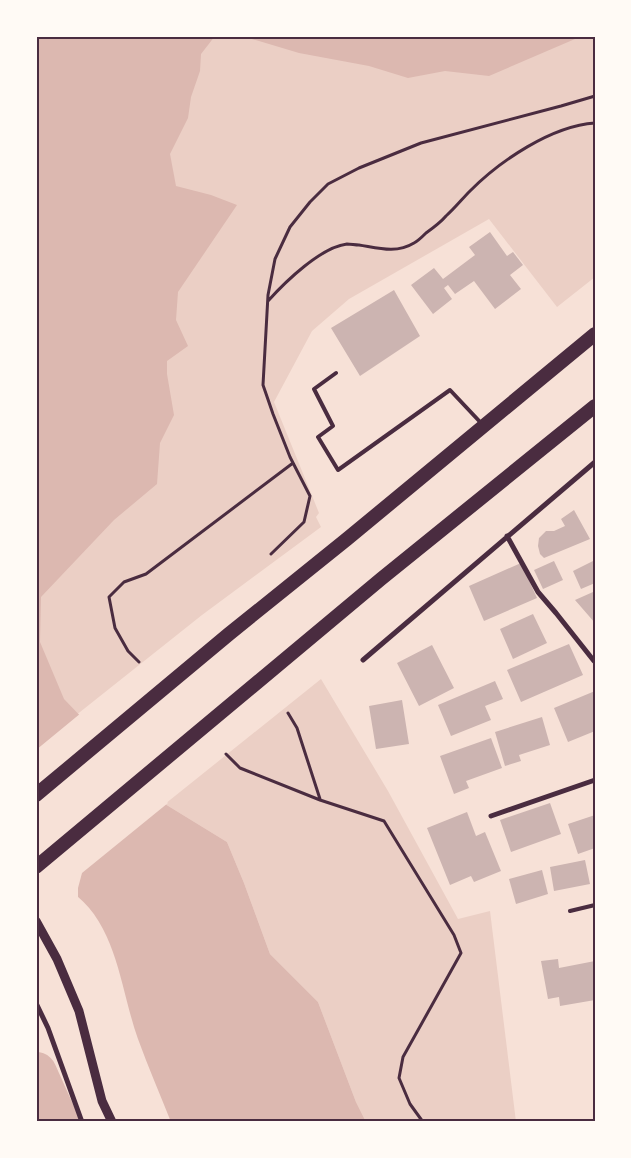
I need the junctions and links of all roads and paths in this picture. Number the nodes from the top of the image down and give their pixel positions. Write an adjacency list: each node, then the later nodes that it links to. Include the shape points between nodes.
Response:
1 (595, 96): 3 (path, via 421,143 328,184 290,227 275,259)
2 (595, 124): 3 (path, via 560,130 496,167 414,244 384,250 348,244 333,248 284,283)
3 (268, 301): 9 (path, via 263,385)
4 (595, 334): 7 (highway)
5 (336, 374): 7 (lane, via 314,389 333,426 318,437 338,470 450,390)
6 (595, 406): 21 (highway, via 381,579)
7 (483, 426): 18 (highway)
8 (595, 462): 10 (street)
9 (293, 463): 11 (path, via 310,496 304,522); 14 (path, via 146,574 124,582 109,598 115,628 128,651)
10 (508, 536): 12 (street); 13 (street, via 538,592)
11 (271, 554)
12 (363, 660)
13 (595, 661)
14 (139, 662)
15 (288, 713): 19 (path, via 297,728)
16 (226, 754): 19 (path, via 240,768)
17 (595, 780): 20 (street)
18 (36, 795)
19 (320, 800): 28 (path, via 384,821 454,935 461,953 403,1057 399,1078 410,1104)
20 (491, 816)
21 (36, 867)
22 (595, 905): 23 (lane)
23 (570, 911)
24 (36, 921): 27 (street, via 57,959 79,1011 102,1101)
25 (36, 1003): 26 (street)
26 (82, 1122)
27 (112, 1122)
28 (423, 1122)

